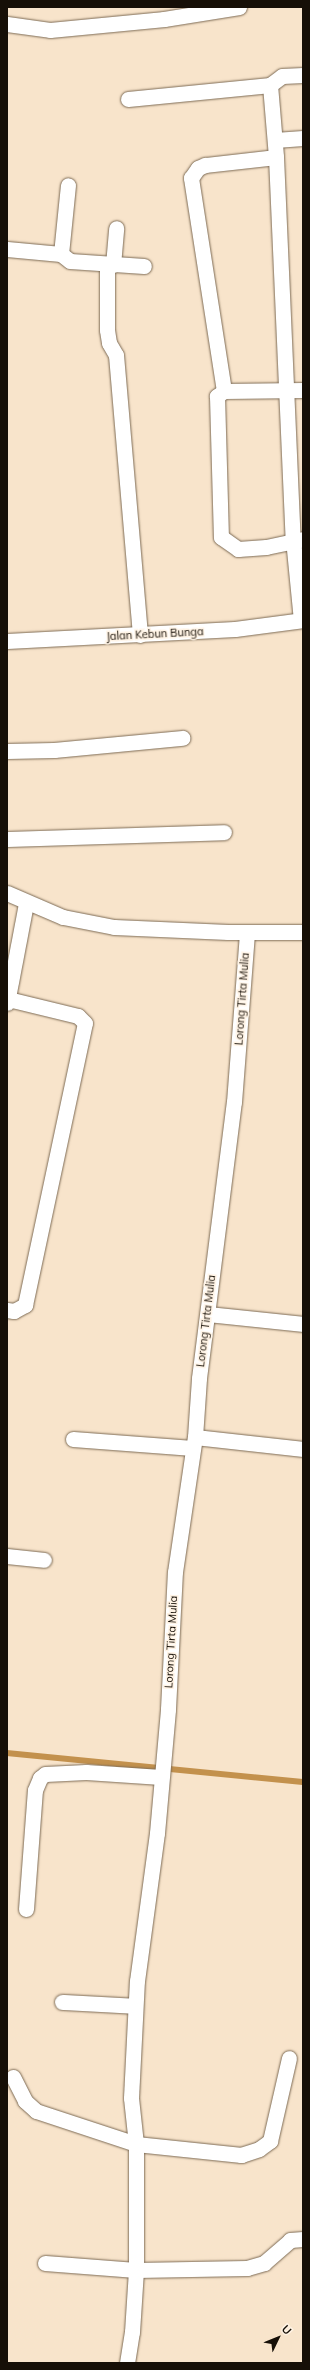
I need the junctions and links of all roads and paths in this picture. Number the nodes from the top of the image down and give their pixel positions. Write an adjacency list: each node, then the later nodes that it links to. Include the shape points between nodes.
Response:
1 (239, 7): 2 (street, via 164,19 50,30)
2 (7, 24)
3 (303, 75): 4 (street, via 282,76)
4 (270, 85): 5 (street); 7 (street)
5 (128, 99)
6 (303, 138): 7 (street)
7 (275, 140): 8 (street)
8 (276, 157): 15 (street); 17 (street, via 205,165 198,168 191,178)
9 (68, 185): 12 (street)
10 (116, 228): 13 (street)
11 (7, 249): 12 (street)
12 (61, 254): 13 (street, via 70,261)
13 (110, 264): 14 (street); 20 (street, via 107,330 109,343 116,355)
14 (144, 266)
15 (288, 390): 16 (street); 17 (street); 18 (street)
16 (303, 390)
17 (224, 391): 18 (street, via 217,396 221,537 238,549 266,547)
18 (298, 539): 19 (street)
19 (302, 620): 20 (street, Jalan Kebun Bunga, via 235,629)
20 (140, 635): 21 (street, Jalan Kebun Bunga)
21 (7, 642)
22 (182, 738): 23 (street, via 54,750)
23 (7, 751)
24 (224, 832): 25 (street)
25 (7, 839)
26 (7, 893): 27 (street)
27 (26, 903): 28 (street, via 63,917 114,927); 30 (street)
28 (246, 932): 29 (street); 32 (street, Lorong Tirta Mulia, via 234,1102)
29 (303, 932)
30 (7, 1001): 31 (street, via 78,1016 85,1023 25,1305 14,1311)
31 (7, 1310)
32 (208, 1314): 33 (street); 35 (street, Lorong Tirta Mulia)
33 (303, 1324)
34 (73, 1439): 35 (street)
35 (194, 1442): 36 (street); 39 (street, Lorong Tirta Mulia, via 175,1572 168,1710)
36 (303, 1449)
37 (7, 1556): 38 (street)
38 (44, 1560)
39 (161, 1775): 40 (street, via 86,1772 46,1774 40,1778 35,1790); 42 (street, Lorong Tirta Mulia)
40 (26, 1909)
41 (62, 2002): 42 (street)
42 (135, 2006): 45 (street, Lorong Tirta Mulia, via 131,2098)
43 (289, 2058): 45 (street, via 273,2133 270,2141 259,2149 241,2155)
44 (12, 2076): 45 (street, via 24,2101 36,2110)
45 (136, 2144): 48 (street, Lorong Tirta Mulia)
46 (303, 2239): 48 (street, via 290,2240 264,2263 247,2268)
47 (45, 2263): 48 (street)
48 (136, 2270): 49 (street, Lorong Tirta Mulia)
49 (127, 2363)

